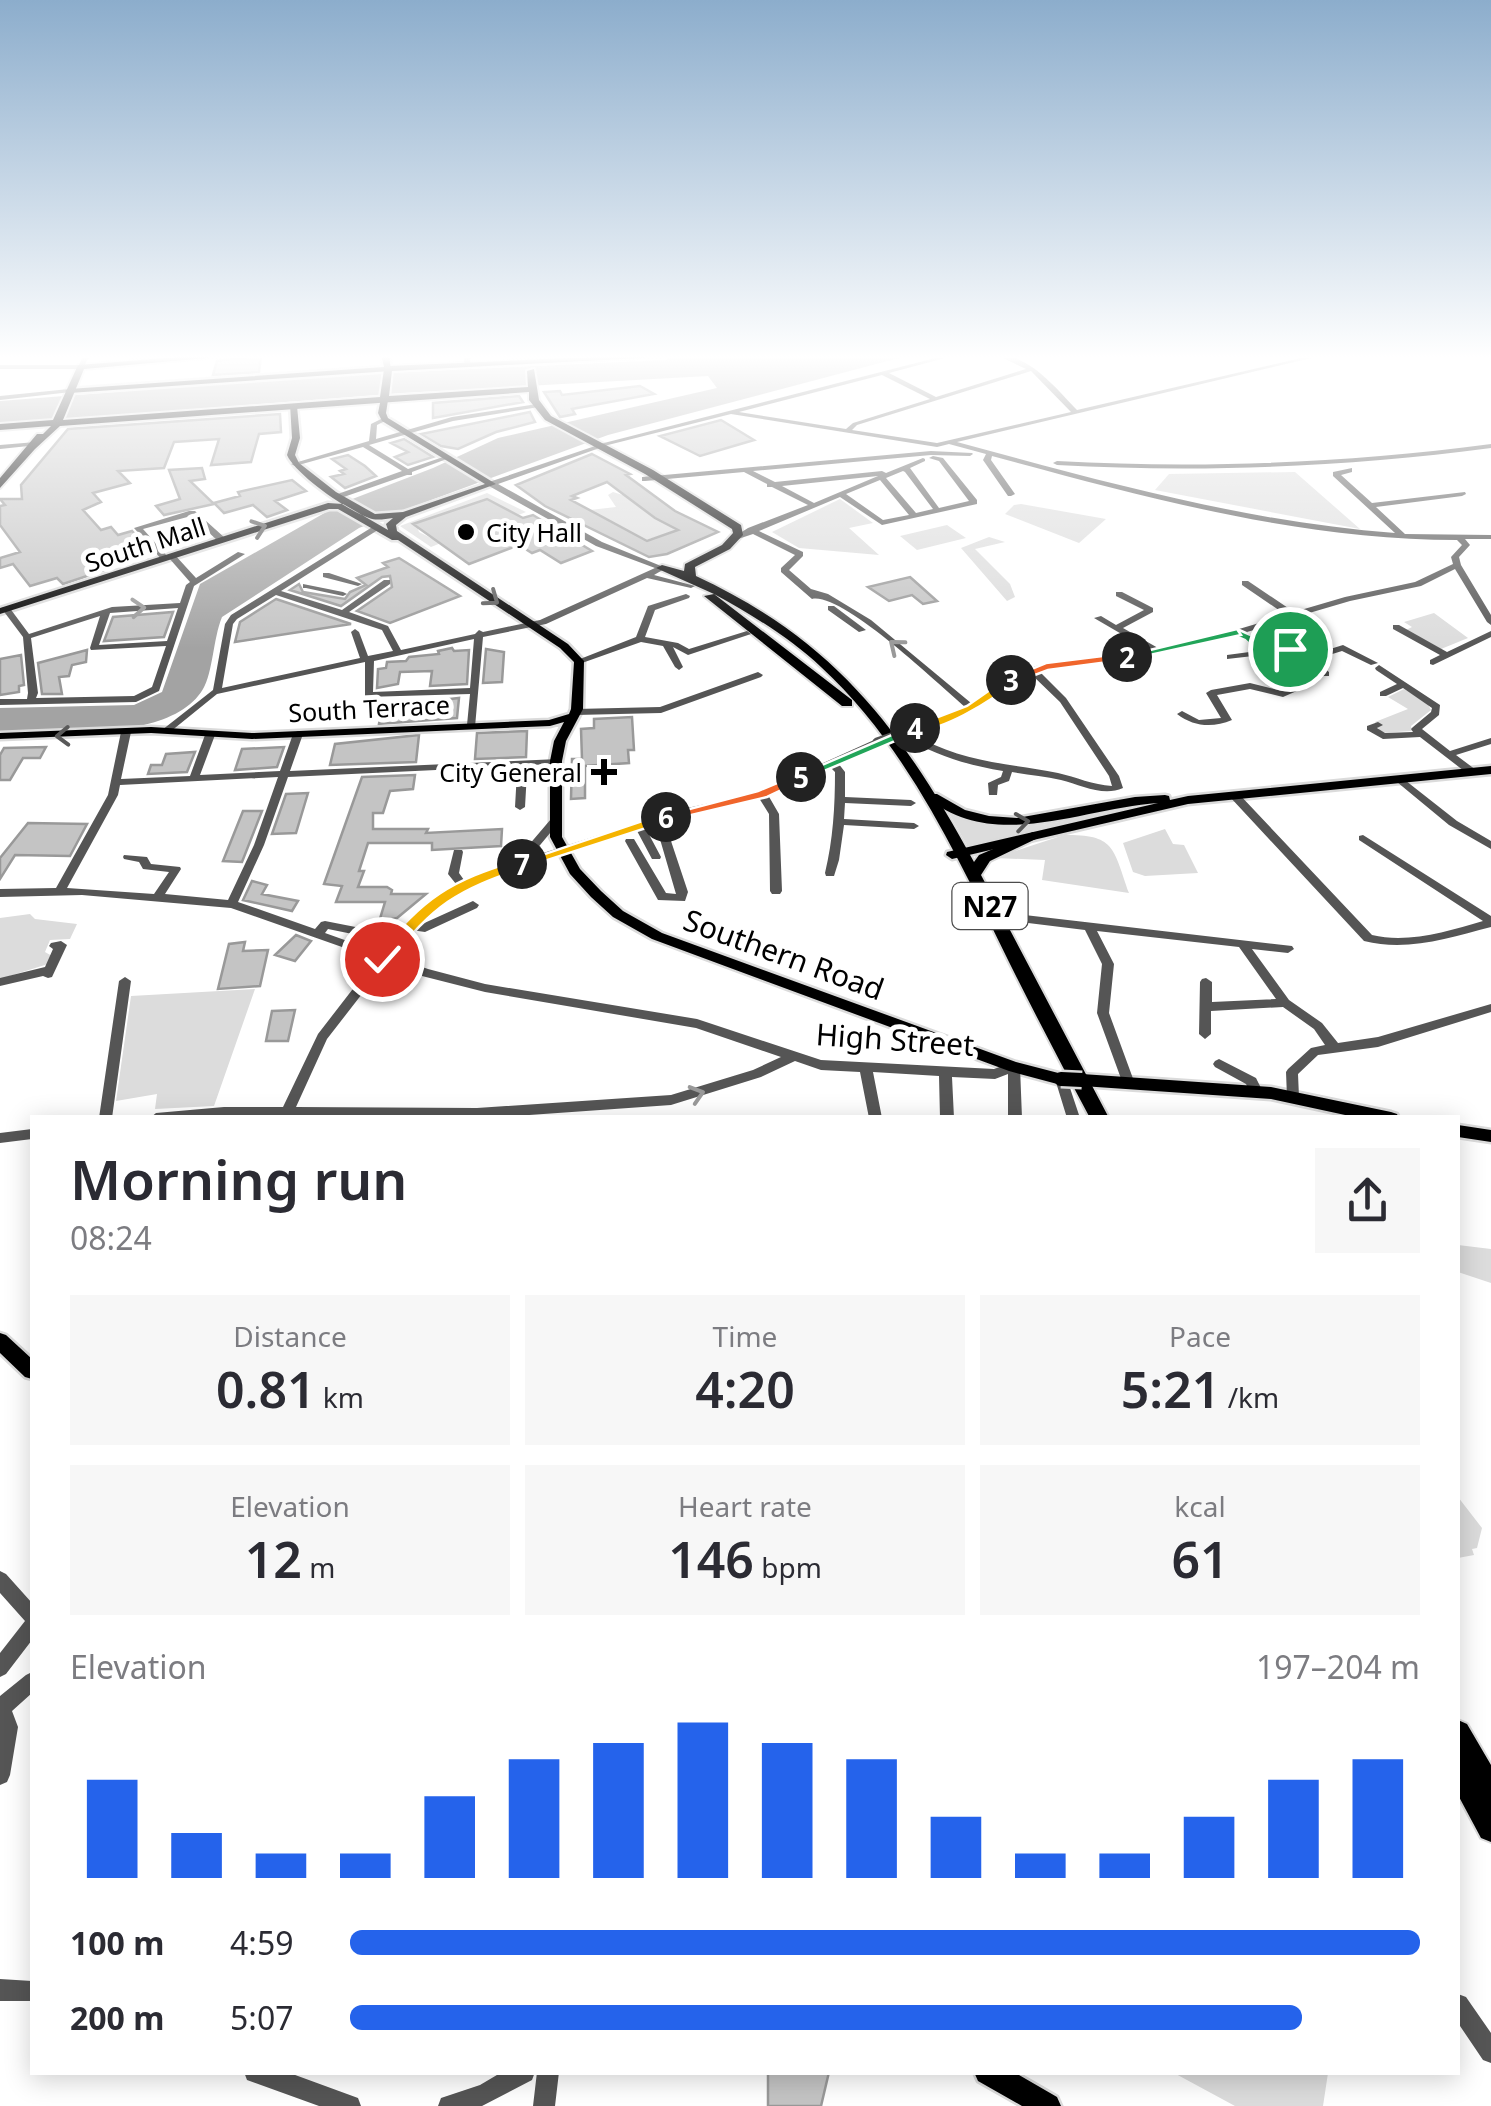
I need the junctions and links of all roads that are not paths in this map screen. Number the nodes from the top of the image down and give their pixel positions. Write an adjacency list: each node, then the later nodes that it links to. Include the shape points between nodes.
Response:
1 (29, 452): 24 (highway)
2 (292, 452): 15 (main road)
3 (335, 452): 15 (street)
4 (380, 452): 19 (street)
5 (441, 452): 13 (main road)
6 (573, 452): 23 (street)
7 (606, 452): 21 (highway)
8 (932, 452): 18 (street)
9 (935, 452): 17 (street); 35 (street, via 974,502)
10 (976, 452): 12 (street)
11 (1432, 452): 16 (street, via 1286,468)
12 (989, 455): 16 (street); 28 (street)
13 (450, 458): 19 (street); 23 (main road)
14 (1412, 463): 33 (street, via 1337,472)
15 (295, 464): 31 (main road)
16 (1048, 465): 40 (street, via 1315,527)
17 (902, 468): 20 (street); 35 (street)
18 (745, 470): 21 (street); 25 (street)
19 (409, 472): 31 (street)
20 (884, 476): 22 (street); 26 (street); 37 (street)
21 (651, 478): 41 (highway); 49 (highway, via 722,529 719,540)
22 (824, 478): 25 (street); 30 (street)
23 (489, 482): 36 (main road); 48 (street)
24 (0, 484)
25 (770, 485): 30 (street)
26 (863, 485): 27 (street); 32 (street)
27 (841, 494): 32 (street); 34 (street)
28 (1011, 494)
29 (1462, 494): 33 (street)
30 (794, 496): 34 (street)
31 (341, 501): 36 (main road, via 384,518); 38 (main road); 43 (main road, South Mall, one-way to 31)
32 (852, 502): 37 (street, via 882,523)
33 (1372, 504): 40 (street)
34 (815, 506): 39 (street)
35 (938, 510): 37 (street)
36 (402, 516): 45 (main road, via 391,528)
37 (914, 516)
38 (373, 526): 45 (main road); 60 (street)
39 (757, 531): 41 (street); 61 (street, via 800,554 784,570)
40 (1403, 536): 44 (street)
41 (735, 537): 49 (highway); 59 (highway, via 689,566)
42 (1486, 537): 44 (street)
43 (222, 540): 47 (main road, South Mall); 47 (street, via 192,513 138,528)
44 (1463, 542): 50 (street)
45 (412, 546): 72 (main road, one-way to 72)
46 (241, 554): 53 (street)
47 (168, 557): 53 (street); 67 (main road, South Mall)
48 (632, 558): 49 (street); 55 (street, via 642,569)
49 (662, 568): 52 (street); 59 (highway, N27)
50 (1455, 569): 66 (street); 70 (street)
51 (326, 574): 57 (street)
52 (648, 576): 55 (street); 59 (street)
53 (193, 580): 64 (street)
54 (386, 582): 69 (street)
55 (634, 582): 72 (street)
56 (1245, 583): 70 (street)
57 (358, 584)
58 (306, 586): 62 (street)
59 (693, 588): 83 (street, via 651,608); 135 (highway, N27, via 749,605 810,652 897,744); 153 (highway, N27, via 842,698 889,746)
60 (274, 591): 69 (street); 102 (street, via 230,621)
61 (808, 592): 76 (street); 107 (street, one-way to 61, via 862,618)
62 (344, 594)
63 (1119, 594): 75 (street, via 1150,610)
64 (182, 605): 68 (street, one-way to 64); 84 (street)
65 (1464, 605): 66 (street)
66 (1478, 606): 73 (street)
67 (3, 610): 81 (street)
68 (106, 612): 81 (street); 84 (street, via 94,648)
69 (342, 614): 87 (street, via 386,628)
70 (1295, 617): 78 (street)
71 (1098, 618): 75 (street)
72 (526, 622): 82 (street); 94 (main road)
73 (1491, 622)
74 (1396, 627): 90 (street)
75 (1117, 628): 88 (street)
76 (862, 630)
77 (355, 632): 92 (street)
78 (1241, 632): 88 (street); 89 (street)
79 (748, 634): 85 (street, via 691,652)
80 (1491, 634): 90 (street)
81 (28, 638): 106 (street)
82 (479, 638): 87 (street); 103 (street)
83 (640, 638): 85 (street); 94 (street)
84 (170, 643): 106 (street, via 156,689 136,699)
85 (666, 644): 96 (street)
86 (1290, 649): 93 (street)
87 (397, 651): 92 (street)
88 (1157, 651): 98 (street)
89 (1266, 652): 91 (street); 97 (street)
90 (1446, 655): 95 (street)
91 (1230, 658)
92 (368, 659): 102 (street); 103 (street, via 368,695)
93 (1306, 660): 97 (street); 99 (street); 101 (street, via 1346,648)
94 (579, 661): 108 (main road)
95 (1433, 662)
96 (679, 667)
97 (1280, 668): 109 (street, via 1294,679 1294,690 1250,686 1210,693 1227,720 1196,723)
98 (1033, 670): 107 (street); 127 (street, via 1081,726 1118,788)
99 (1326, 674)
100 (758, 676): 108 (street, via 661,710)
101 (1403, 685): 104 (street); 117 (street, via 1437,707 1416,726)
102 (216, 691): 113 (street)
103 (475, 691): 111 (street)
104 (1383, 694)
105 (0, 702): 106 (street)
106 (30, 702)
107 (971, 708): 115 (street)
108 (575, 714): 110 (main road, South Terrace); 120 (main road)
109 (1182, 714)
110 (550, 723): 111 (main road, South Terrace); 120 (main road)
111 (472, 725): 116 (main road, South Terrace)
112 (1378, 725): 117 (street, via 1370,728 1383,736)
113 (167, 730): 114 (main road, South Terrace); 119 (main road, South Terrace)
114 (126, 732): 118 (main road, South Terrace, one-way to 118); 132 (street)
115 (902, 733): 124 (street, bridge); 127 (street)
116 (298, 734): 119 (main road, South Terrace); 129 (street)
117 (1422, 734): 122 (street)
118 (0, 736)
119 (209, 738): 130 (street)
120 (560, 741): 123 (main road)
121 (1491, 741): 122 (street)
122 (1450, 754): 128 (street)
123 (556, 761): 125 (street); 141 (main road)
124 (832, 763): 134 (street); 137 (street, via 840,772)
125 (527, 765): 129 (street); 140 (street)
126 (1491, 770): 128 (main road)
127 (1008, 771): 133 (street, via 993,783)
128 (1472, 772): 131 (main road)
129 (284, 774): 130 (street); 164 (street)
130 (194, 778): 132 (street)
131 (1401, 780): 136 (main road); 149 (street)
132 (117, 782): 160 (street)
133 (993, 793)
134 (762, 794): 144 (street); 161 (street, via 774,814)
135 (934, 796): 138 (main road, one-way to 138, via 973,819 1008,824 1124,800); 153 (highway, N27)
136 (1234, 796): 138 (main road); 167 (street, via 1368,938 1426,938)
137 (840, 800): 139 (street); 142 (street)
138 (1188, 800): 146 (main road)
139 (911, 802)
140 (520, 807)
141 (555, 821): 150 (main road); 159 (street, via 532,848)
142 (839, 822): 143 (street); 157 (street)
143 (914, 826)
144 (640, 827): 150 (street); 155 (street)
145 (662, 828): 152 (street)
146 (1032, 837): 153 (main road); 158 (highway, N27, via 984,858)
147 (1362, 838): 167 (street)
148 (630, 841): 156 (street)
149 (1491, 846)
150 (562, 850): 159 (street); 187 (main road, Southern Road, via 596,894 657,936)
151 (458, 852): 159 (street, via 453,874)
152 (670, 854): 155 (street); 156 (street, via 682,894 670,900)
153 (958, 854): 158 (highway, N27); 200 (highway, N27)
154 (128, 857): 163 (street, via 143,859 147,867 176,868)
155 (656, 857): 156 (street)
156 (641, 860)
157 (830, 873)
158 (974, 875): 189 (highway, N27)
159 (468, 882): 168 (street)
160 (60, 890): 162 (street, High Street); 163 (street, High Street)
161 (776, 891)
162 (0, 893)
163 (160, 895): 164 (street, High Street)
164 (232, 904): 170 (street, High Street)
165 (473, 904): 168 (street, via 422,929)
166 (1015, 918): 169 (street)
167 (1491, 922)
168 (408, 926): 175 (street)
169 (1090, 928): 173 (street); 190 (street, via 1108,964 1103,1013)
170 (318, 934): 171 (street, via 326,925); 175 (street, High Street)
171 (377, 935)
172 (55, 946): 177 (street, via 61,945 48,973)
173 (1244, 946): 174 (street); 179 (street)
174 (1288, 950)
175 (382, 959): 184 (street, High Street, via 485,988 697,1024); 195 (street, via 314,1049)
176 (125, 981): 193 (street)
177 (0, 982)
178 (1206, 982): 180 (street)
179 (1285, 1003): 180 (street); 183 (street)
180 (1206, 1007): 182 (street)
181 (1491, 1008): 183 (street, via 1378,1042)
182 (1205, 1034)
183 (1334, 1047): 192 (street, via 1296,1066)
184 (792, 1057): 186 (street, High Street); 195 (street, one-way to 184, via 477,1113 670,1100)
185 (1219, 1064): 191 (street, via 1251,1081)
186 (866, 1067): 188 (street, High Street); 196 (street)
187 (1014, 1067): 188 (street, High Street, via 994,1074); 189 (main road, High Street); 198 (street)
188 (946, 1072): 197 (street)
189 (1079, 1079): 190 (main road, High Street); 199 (street); 201 (highway, N27)
190 (1129, 1084): 191 (main road, High Street)
191 (1257, 1092): 192 (main road, High Street)
192 (1293, 1097): 202 (main road, High Street)
193 (105, 1115)
194 (179, 1115): 195 (street)
195 (286, 1115)
196 (875, 1115)
197 (947, 1115)
198 (1015, 1115)
199 (1074, 1115)
200 (1086, 1115)
201 (1098, 1115)
202 (1377, 1115)
203 (1460, 1130): 205 (main road)
204 (30, 1134): 206 (street)
205 (1491, 1136)
206 (0, 1138)
207 (0, 1341): 208 (main road)
208 (30, 1369)
209 (0, 1580): 210 (street)
210 (30, 1614)
211 (30, 1629): 212 (street)
212 (1, 1666)
213 (30, 1682): 214 (street)
214 (1, 1706): 217 (street, via 10,1727)
215 (1460, 1737): 218 (highway)
216 (1460, 1773): 219 (highway)
217 (0, 1776)
218 (1491, 1791)
219 (1491, 1828)
220 (0, 1990): 221 (street)
221 (30, 1991)
222 (1460, 2008): 223 (street)
223 (1491, 2052)
224 (263, 2075): 228 (street)
225 (519, 2075): 229 (street)
226 (548, 2075): 230 (street)
227 (992, 2075): 231 (main road)
228 (350, 2106)
229 (449, 2106)
230 (544, 2106)
231 (1048, 2106)

